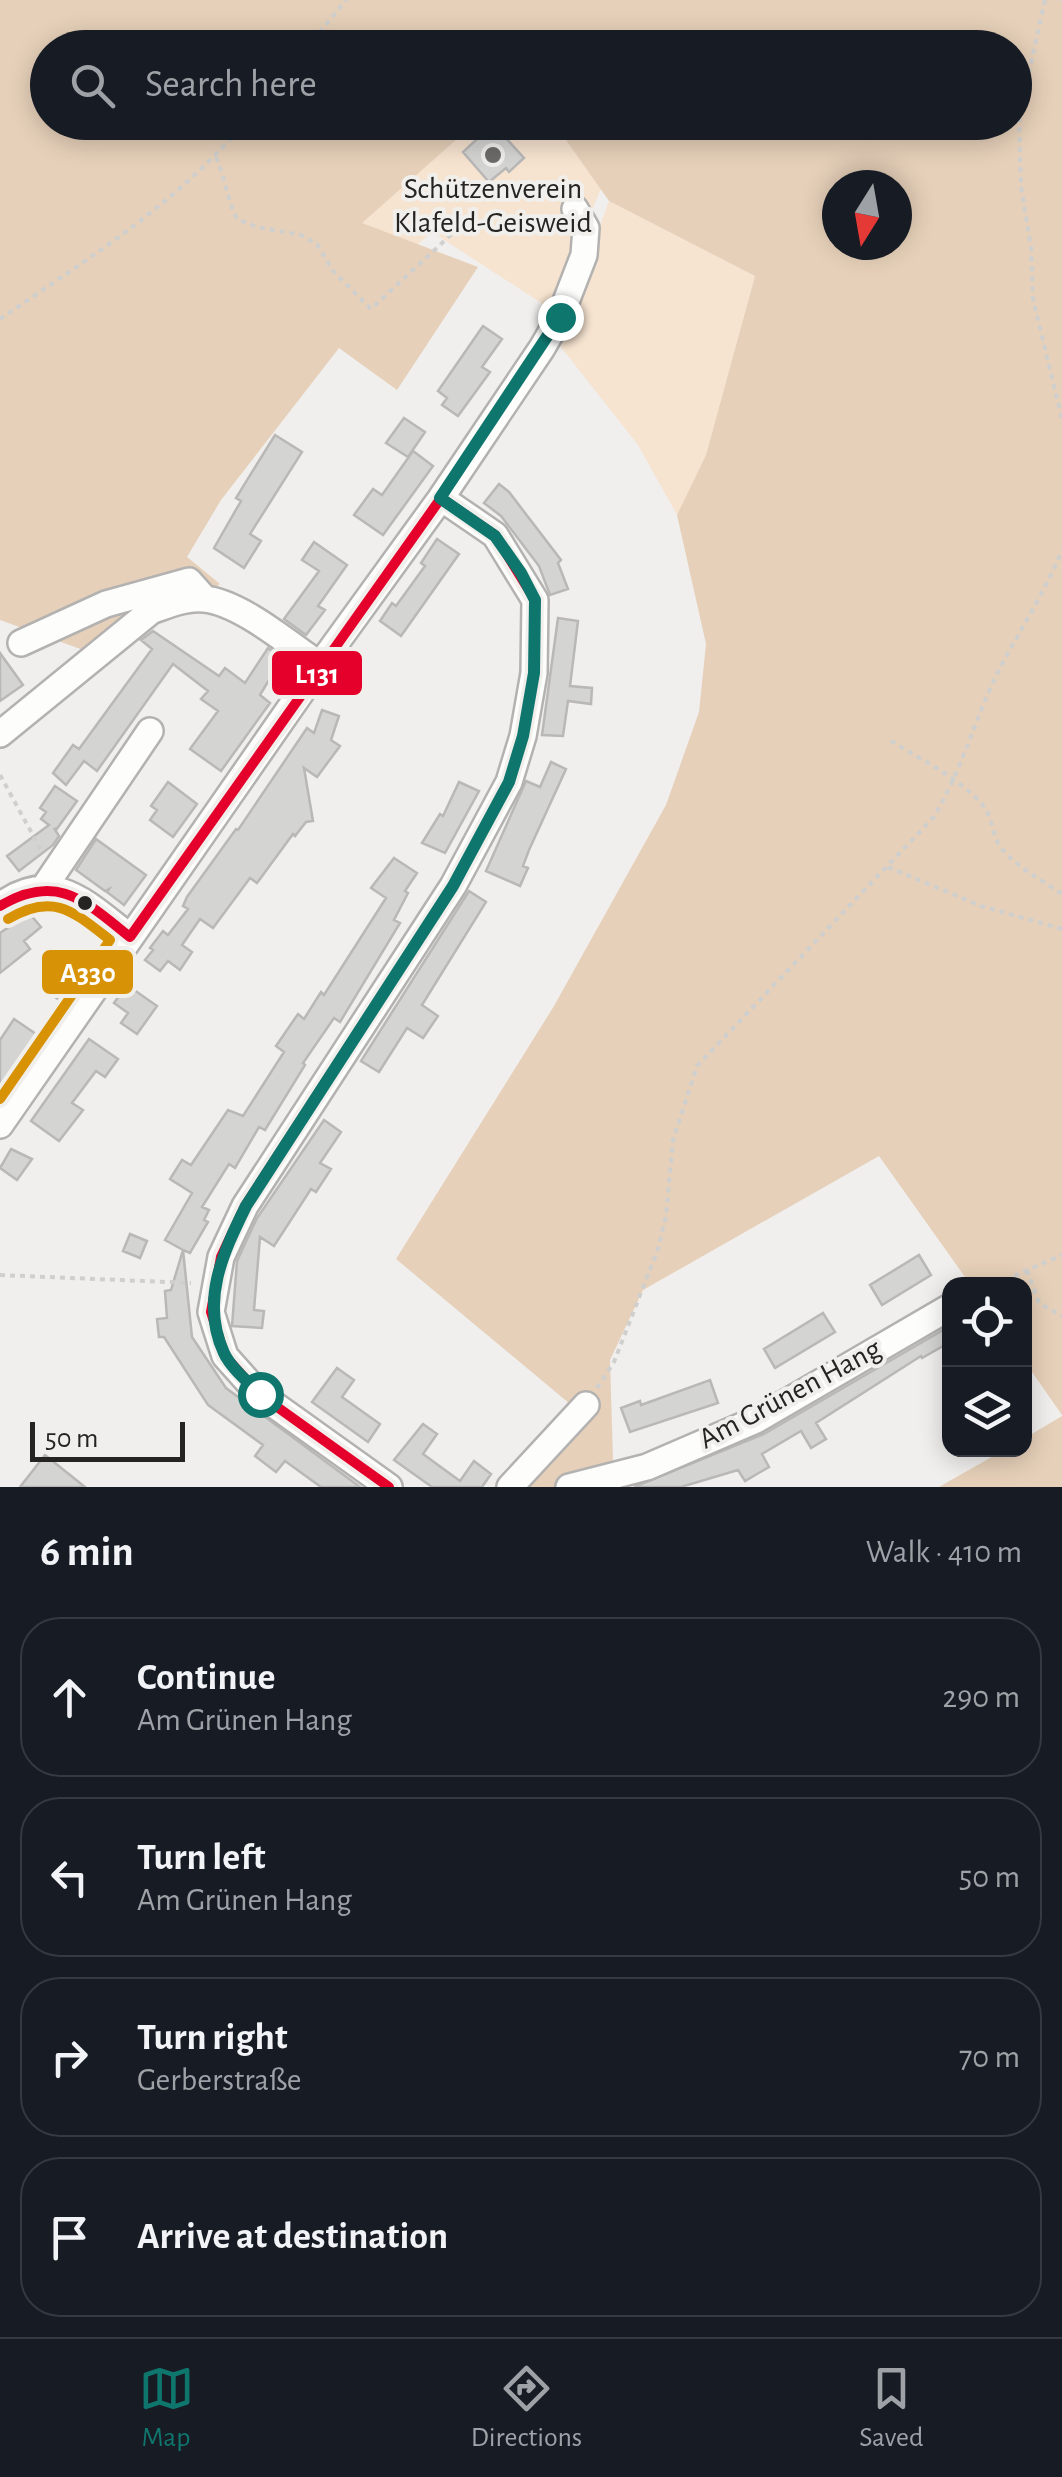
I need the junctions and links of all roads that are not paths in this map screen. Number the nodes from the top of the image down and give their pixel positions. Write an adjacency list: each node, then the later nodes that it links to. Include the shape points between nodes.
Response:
1 (576, 209): 2 (street, via 586,228 584,255 560,317)
2 (440, 498): 5 (street); 14 (street, via 495,536 535,600 534,673 523,736 509,782 453,886 246,1206 221,1257 211,1312 225,1356 260,1394)
3 (204, 599): 4 (street, via 189,581 106,604); 5 (street, via 248,618); 7 (street, via 151,611)
4 (21, 643)
5 (320, 665): 10 (street)
6 (150, 731): 8 (street)
7 (0, 734)
8 (45, 886): 9 (street); 10 (street, via 80,898)
9 (0, 906)
10 (130, 937): 11 (street)
11 (0, 1125)
12 (942, 1312): 16 (street, Am Grünen Hang, via 756,1420 647,1467)
13 (586, 1405): 15 (street)
14 (389, 1487)
15 (510, 1487)
16 (569, 1487)

